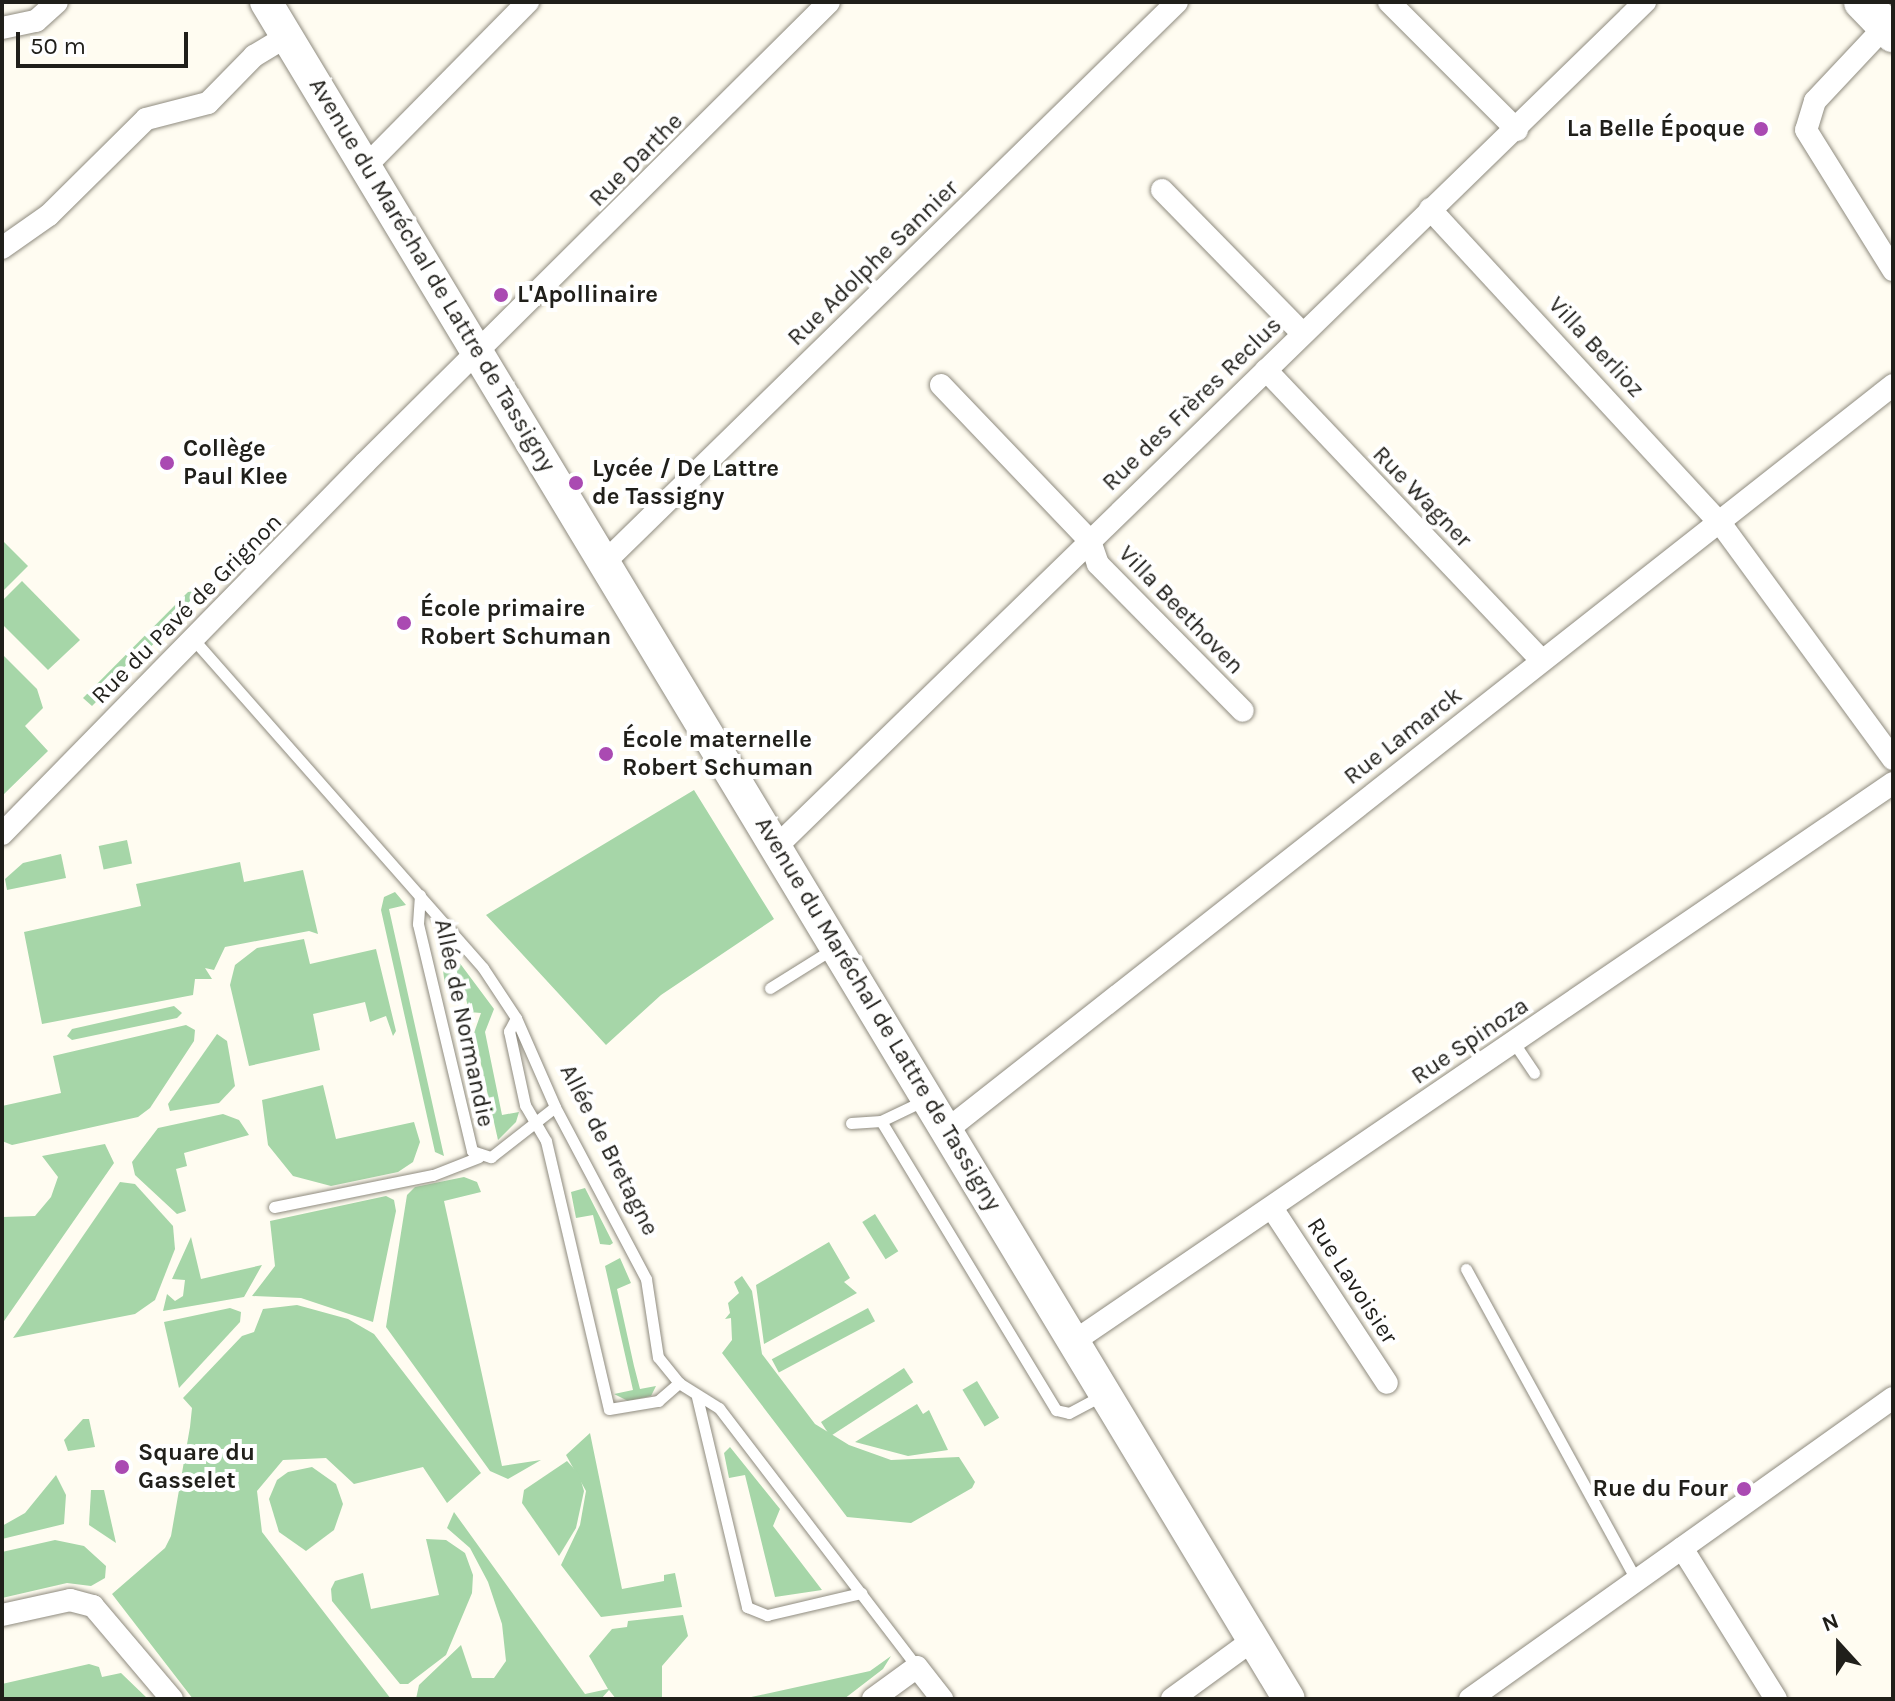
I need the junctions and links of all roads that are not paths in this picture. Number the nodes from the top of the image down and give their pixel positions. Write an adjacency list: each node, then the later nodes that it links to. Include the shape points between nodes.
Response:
1 (57, 2): 9 (street, via 36,21)
2 (266, 2): 10 (street, Avenue du Maréchal de Lattre de Tassigny)
3 (528, 2): 12 (street)
4 (829, 2): 18 (street, Rue Darthe)
5 (1177, 2): 24 (street, Rue Adolphe Sannier)
6 (1389, 2): 11 (street)
7 (1645, 2): 11 (street, Rue des Frères Reclus)
8 (1883, 20): 16 (street, via 1815,101 1806,130)
9 (2, 28)
10 (287, 36): 12 (street, Avenue du Maréchal de Lattre de Tassigny); 15 (street, via 254,56 208,103 146,119 49,215)
11 (1517, 130): 14 (street, Rue des Frères Reclus)
12 (366, 166): 18 (street, Avenue du Maréchal de Lattre de Tassigny)
13 (1162, 190): 17 (street)
14 (1430, 209): 17 (street, Rue des Frères Reclus); 22 (street, Villa Berlioz)
15 (2, 248)
16 (1893, 270)
17 (1302, 333): 19 (street, Rue des Frères Reclus)
18 (479, 353): 24 (street, Avenue du Maréchal de Lattre de Tassigny); 25 (street, Rue du Pavé de Grignon)
19 (1266, 370): 23 (street, Rue des Frères Reclus); 26 (street, Rue Wagner)
20 (941, 385): 23 (street, Villa Beethoven)
21 (1893, 385): 22 (street, Rue Lamarck)
22 (1721, 524): 26 (street, Rue Lamarck); 28 (street, Villa Berlioz)
23 (1090, 541): 27 (street, Villa Beethoven, via 1098,564); 31 (street, Rue des Frères Reclus)
24 (606, 561): 31 (street, Avenue du Maréchal de Lattre de Tassigny)
25 (194, 640): 30 (street, Rue du Pavé de Grignon); 32 (lane, Allée de Bretagne)
26 (1541, 660): 43 (street, Rue Lamarck)
27 (1243, 711)
28 (1893, 759)
29 (1893, 783): 36 (street, Rue Spinoza)
30 (2, 834)
31 (777, 846): 33 (street, Avenue du Maréchal de Lattre de Tassigny)
32 (420, 895): 35 (lane, Allée de Bretagne, via 483,968); 44 (lane, Allée de Normandie, via 418,924 430,981 468,1145)
33 (837, 947): 34 (lane); 38 (street, Avenue du Maréchal de Lattre de Tassigny)
34 (770, 988)
35 (516, 1018): 39 (lane, Allée de Bretagne); 41 (lane, via 509,1031)
36 (1514, 1043): 37 (lane); 46 (street, Rue Spinoza)
37 (1534, 1073)
38 (929, 1098): 40 (lane); 43 (street, Avenue du Maréchal de Lattre de Tassigny)
39 (555, 1107): 41 (lane, Allée de Normandie); 49 (lane, Allée de Bretagne, via 646,1279 658,1357)
40 (881, 1121): 42 (lane); 51 (lane, via 1056,1410 1069,1413)
41 (531, 1123): 44 (lane, Allée de Normandie, via 500,1151); 49 (lane, via 546,1141 609,1409 658,1401)
42 (851, 1123)
43 (948, 1129): 48 (street, Avenue du Maréchal de Lattre de Tassigny)
44 (479, 1157): 45 (lane, Allée de Normandie, via 433,1175)
45 (274, 1207)
46 (1272, 1208): 48 (street, Rue Spinoza); 50 (street, Rue Lavoisier)
47 (1466, 1269): 55 (lane)
48 (1076, 1340): 51 (street, Avenue du Maréchal de Lattre de Tassigny)
49 (679, 1383): 52 (lane, Allée de Bretagne)
50 (1387, 1383)
51 (1107, 1393): 58 (street, Avenue du Maréchal de Lattre de Tassigny)
52 (697, 1397): 56 (lane, Allée de Bretagne, via 719,1408); 56 (lane, via 747,1607 767,1615)
53 (1893, 1398): 54 (street)
54 (1682, 1548): 55 (street); 66 (street)
55 (1636, 1580): 65 (street)
56 (861, 1593): 59 (lane, Allée de Bretagne)
57 (2, 1615): 60 (street, via 70,1600 93,1606)
58 (1253, 1640): 63 (street); 64 (street, Avenue du Maréchal de Lattre de Tassigny)
59 (917, 1667): 61 (street); 62 (street, Allée de Bretagne)
60 (172, 1699)
61 (873, 1699)
62 (942, 1699)
63 (1172, 1699)
64 (1289, 1699)
65 (1470, 1699)
66 (1776, 1699)

